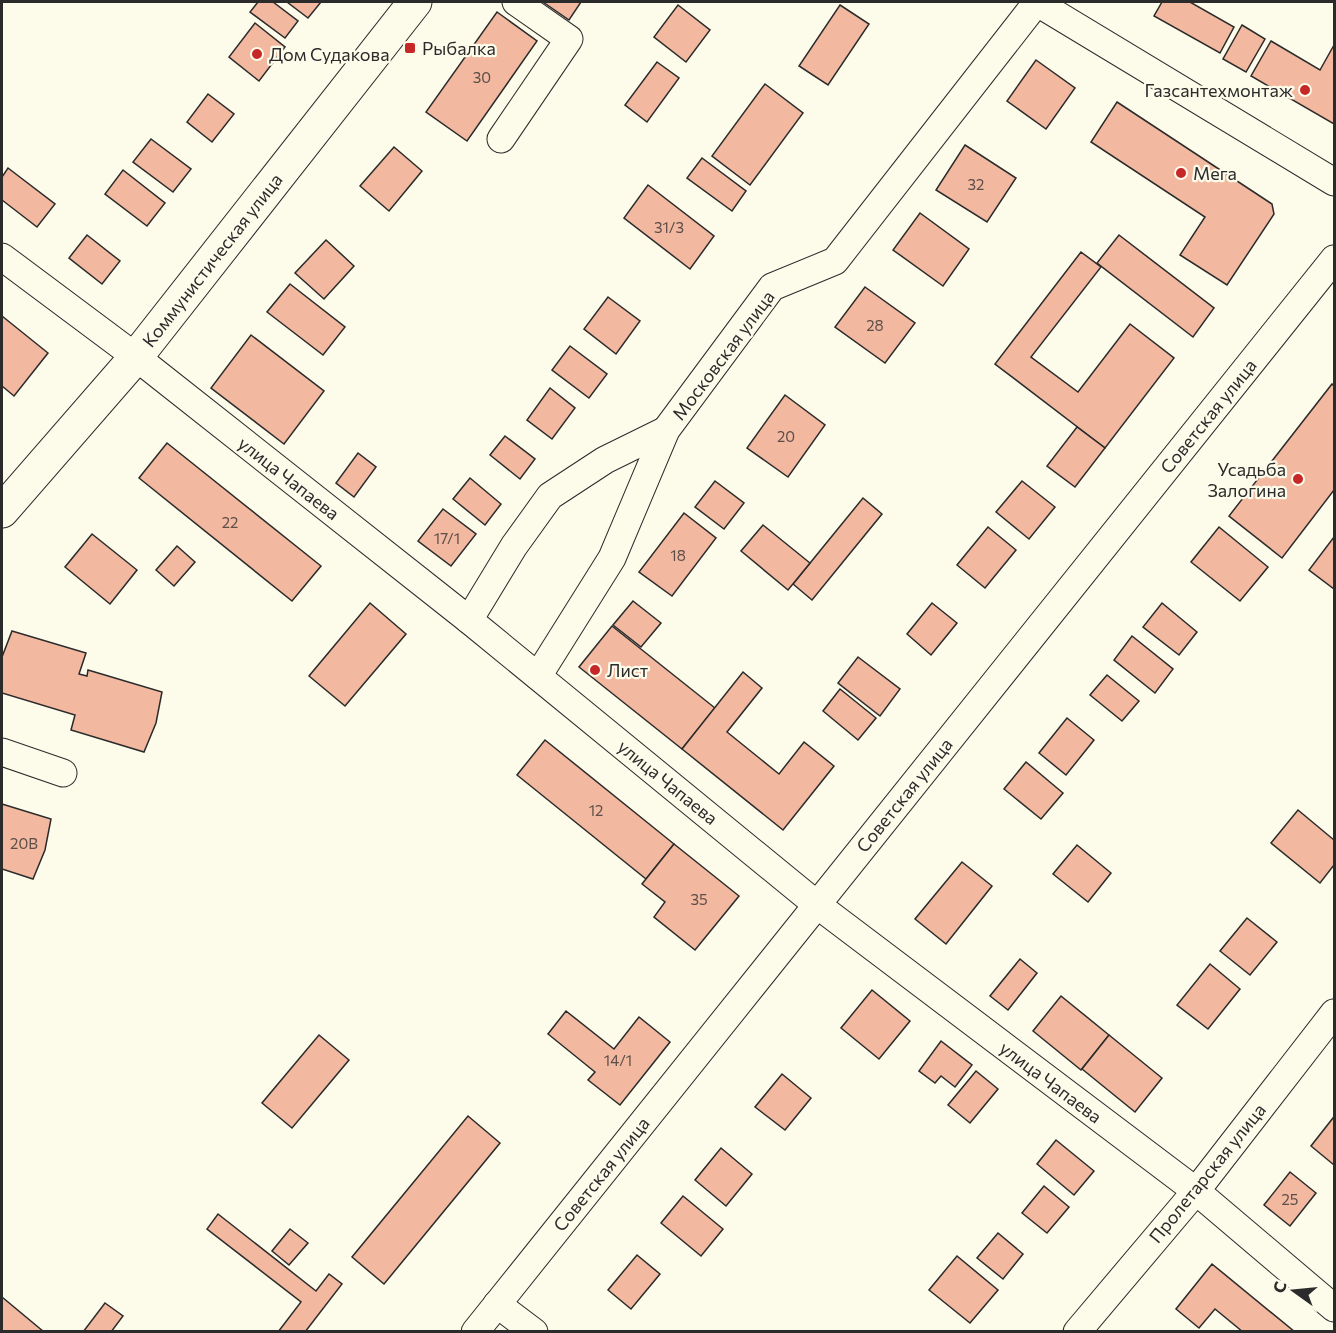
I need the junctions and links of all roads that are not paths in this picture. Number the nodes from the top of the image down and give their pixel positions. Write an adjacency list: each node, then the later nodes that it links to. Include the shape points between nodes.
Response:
1 (415, 2): 8 (main road, Коммунистическая улица)
2 (516, 2): 4 (street, via 568,39)
3 (1037, 2): 5 (street); 9 (street, Московская улица, via 835,261 772,287)
4 (501, 139)
5 (1335, 182)
6 (2, 257): 8 (street, улица Чапаева)
7 (1335, 259): 15 (street, Советская улица)
8 (136, 357): 10 (main road, Коммунистическая улица); 11 (street, улица Чапаева)
9 (666, 430): 11 (street, via 605,460 550,496); 12 (street, Московская улица, via 612,558)
10 (2, 511)
11 (469, 620): 12 (street, улица Чапаева)
12 (538, 676): 15 (street, улица Чапаева)
13 (2, 752): 14 (street)
14 (63, 773)
15 (816, 904): 17 (street, улица Чапаева); 18 (street, Советская улица)
16 (1335, 1013): 17 (street, Пролетарская улица)
17 (1196, 1191): 19 (street, улица Чапаева); 22 (street, Пролетарская улица)
18 (497, 1304): 20 (street, Советская улица); 21 (street)
19 (1335, 1308)
20 (475, 1332)
21 (534, 1332)
22 (1077, 1332)

